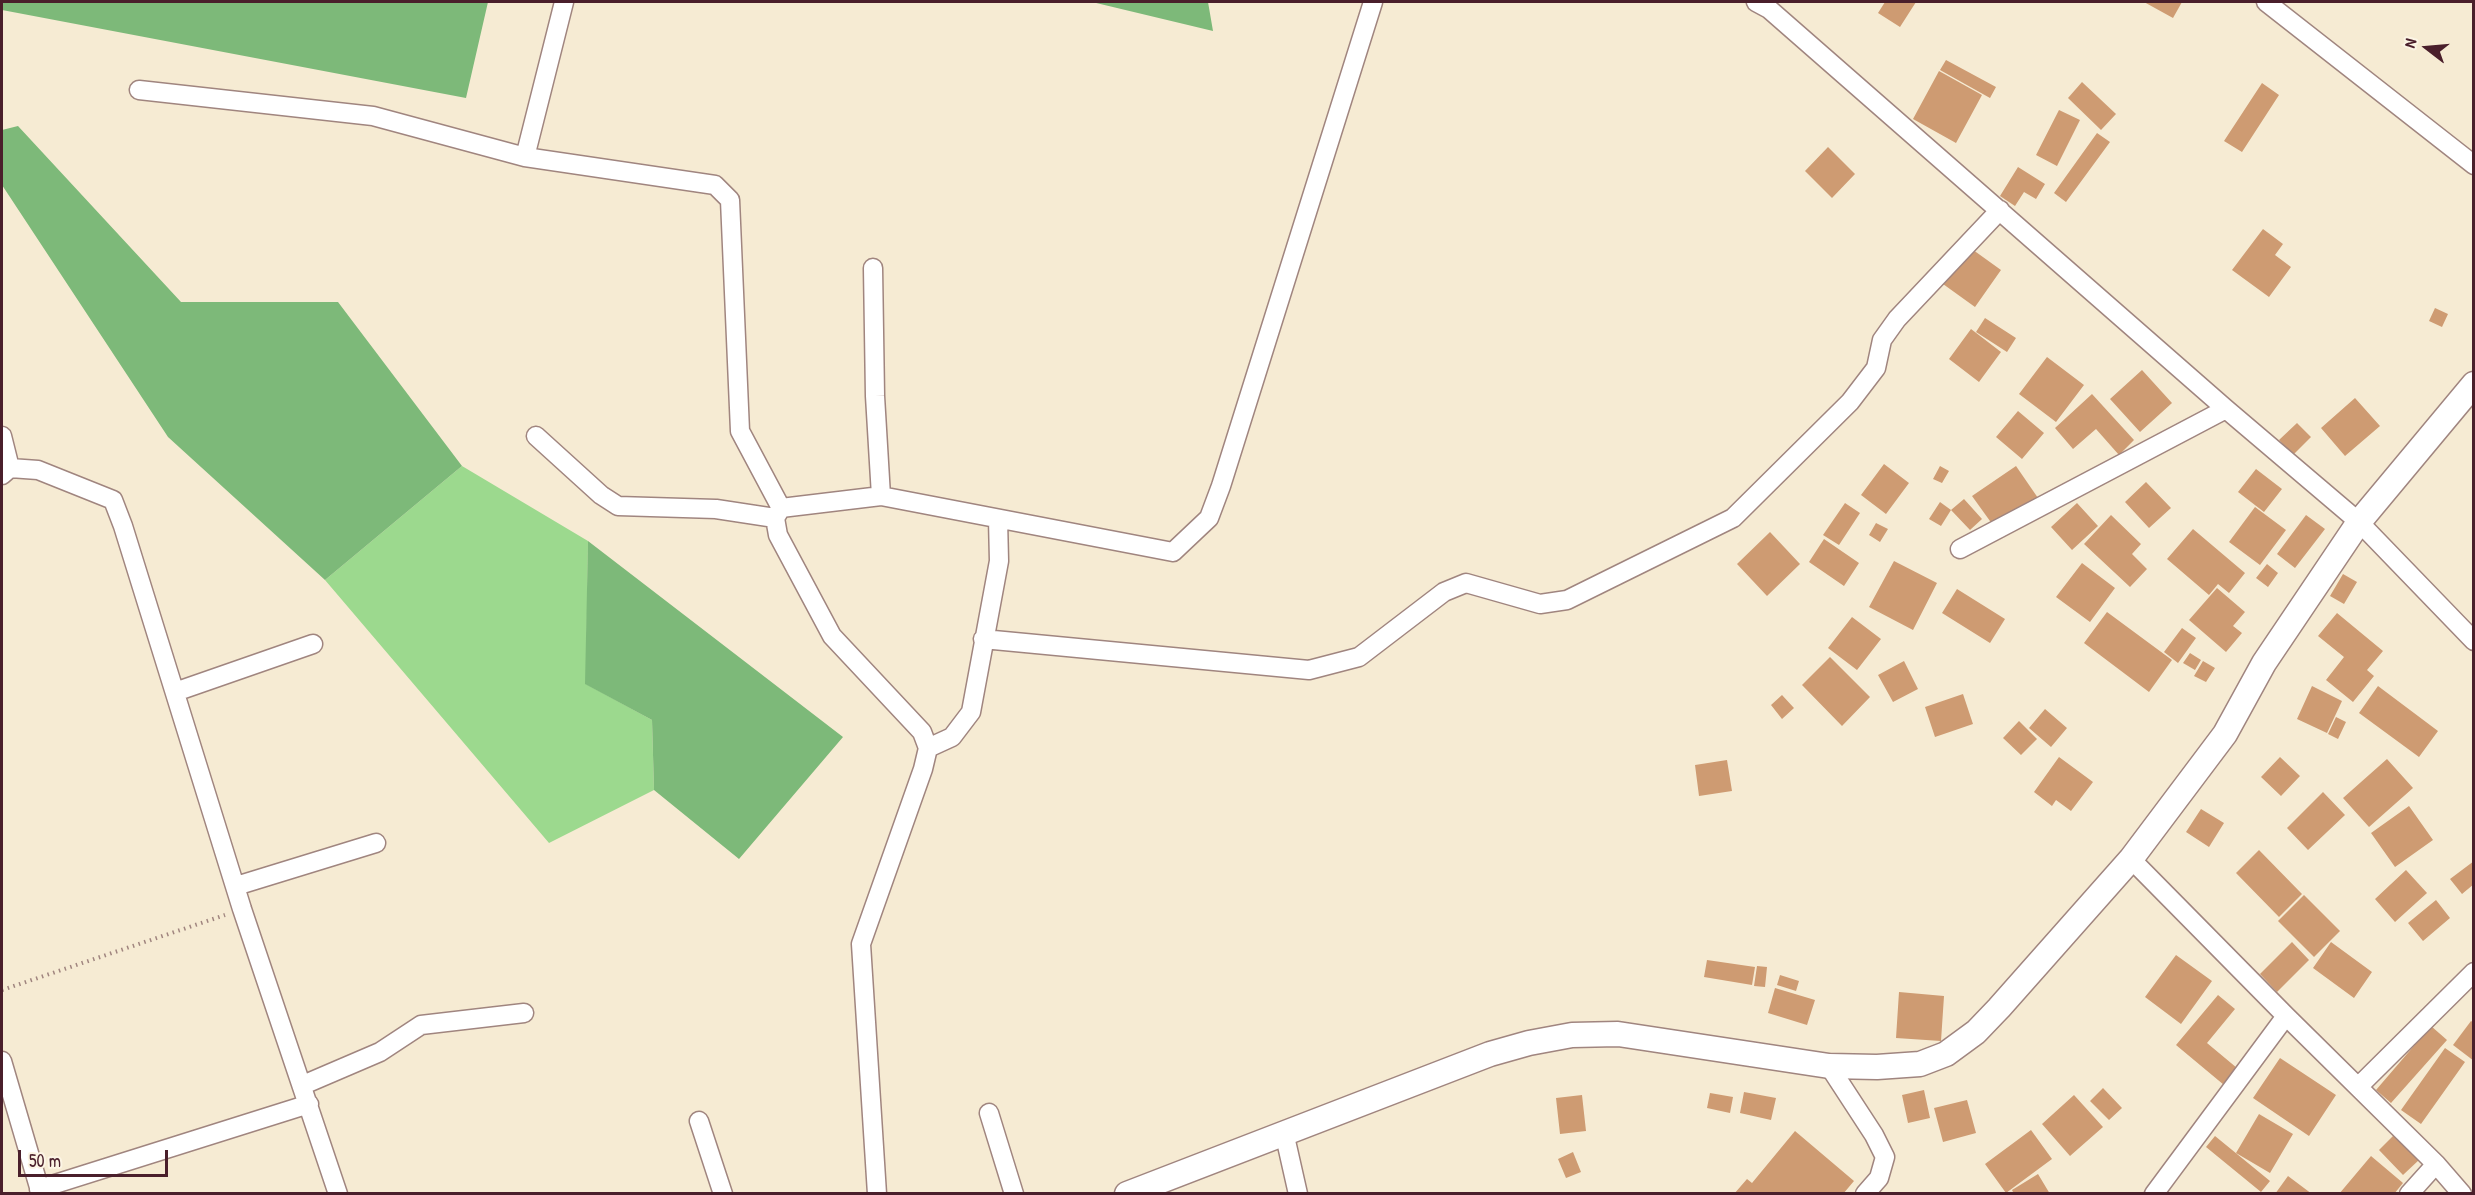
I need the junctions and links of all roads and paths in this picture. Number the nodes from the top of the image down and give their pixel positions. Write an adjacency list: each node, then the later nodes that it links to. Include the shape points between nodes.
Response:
1 (564, 2): 6 (street)
2 (1373, 2): 17 (street, via 1209,518 1173,552)
3 (1756, 2): 8 (street, via 1769,9)
4 (2266, 2): 7 (street)
5 (139, 90): 6 (street, via 373,117)
6 (525, 157): 16 (street, via 715,185 730,200 740,430)
7 (2474, 165)
8 (2000, 210): 11 (street); 20 (street, via 1897,319 1882,340 1876,368 1850,402 1733,518 1567,600 1540,604 1466,583 1444,592 1359,657 1310,670)
9 (873, 268): 15 (street)
10 (2472, 389): 18 (street)
11 (2226, 409): 18 (street); 19 (street)
12 (2, 436): 14 (street)
13 (536, 436): 16 (street, via 618,506)
14 (6, 472): 23 (street, via 38,470 113,500)
15 (880, 496): 16 (street); 17 (street)
16 (778, 513): 24 (street, via 778,535 832,636 922,732)
17 (998, 519): 20 (street, via 999,561)
18 (2359, 522): 21 (street); 26 (street, via 2264,663 2225,734)
19 (1960, 549)
20 (983, 639): 24 (street, via 971,712 952,737)
21 (2474, 641)
22 (313, 644): 23 (street)
23 (175, 692): 27 (street)
24 (928, 748): 45 (street, via 861,944)
25 (376, 843): 27 (street)
26 (2131, 859): 32 (street); 34 (street, via 1999,1008 1976,1032 1946,1053 1920,1064)
27 (236, 886): 28 (street)
28 (243, 909): 30 (path); 35 (street)
29 (2474, 972): 36 (street)
30 (2, 990)
31 (524, 1013): 35 (street, via 421,1025 380,1052)
32 (2286, 1016): 36 (street); 50 (street)
33 (2, 1061): 42 (street)
34 (1829, 1066): 40 (street, via 1618,1034 1572,1035 1490,1054); 49 (street, via 1885,1157 1879,1178)
35 (303, 1085): 37 (street)
36 (2358, 1087): 41 (street)
37 (309, 1104): 42 (street); 43 (street)
38 (989, 1113): 46 (street)
39 (699, 1120): 44 (street)
40 (1284, 1132): 47 (street); 48 (street)
41 (2436, 1164): 51 (street); 52 (street)
42 (40, 1191)
43 (338, 1194)
44 (723, 1194)
45 (877, 1194)
46 (1014, 1194)
47 (1127, 1194)
48 (1298, 1194)
49 (1865, 1194)
50 (2154, 1194)
51 (2409, 1194)
52 (2462, 1194)

